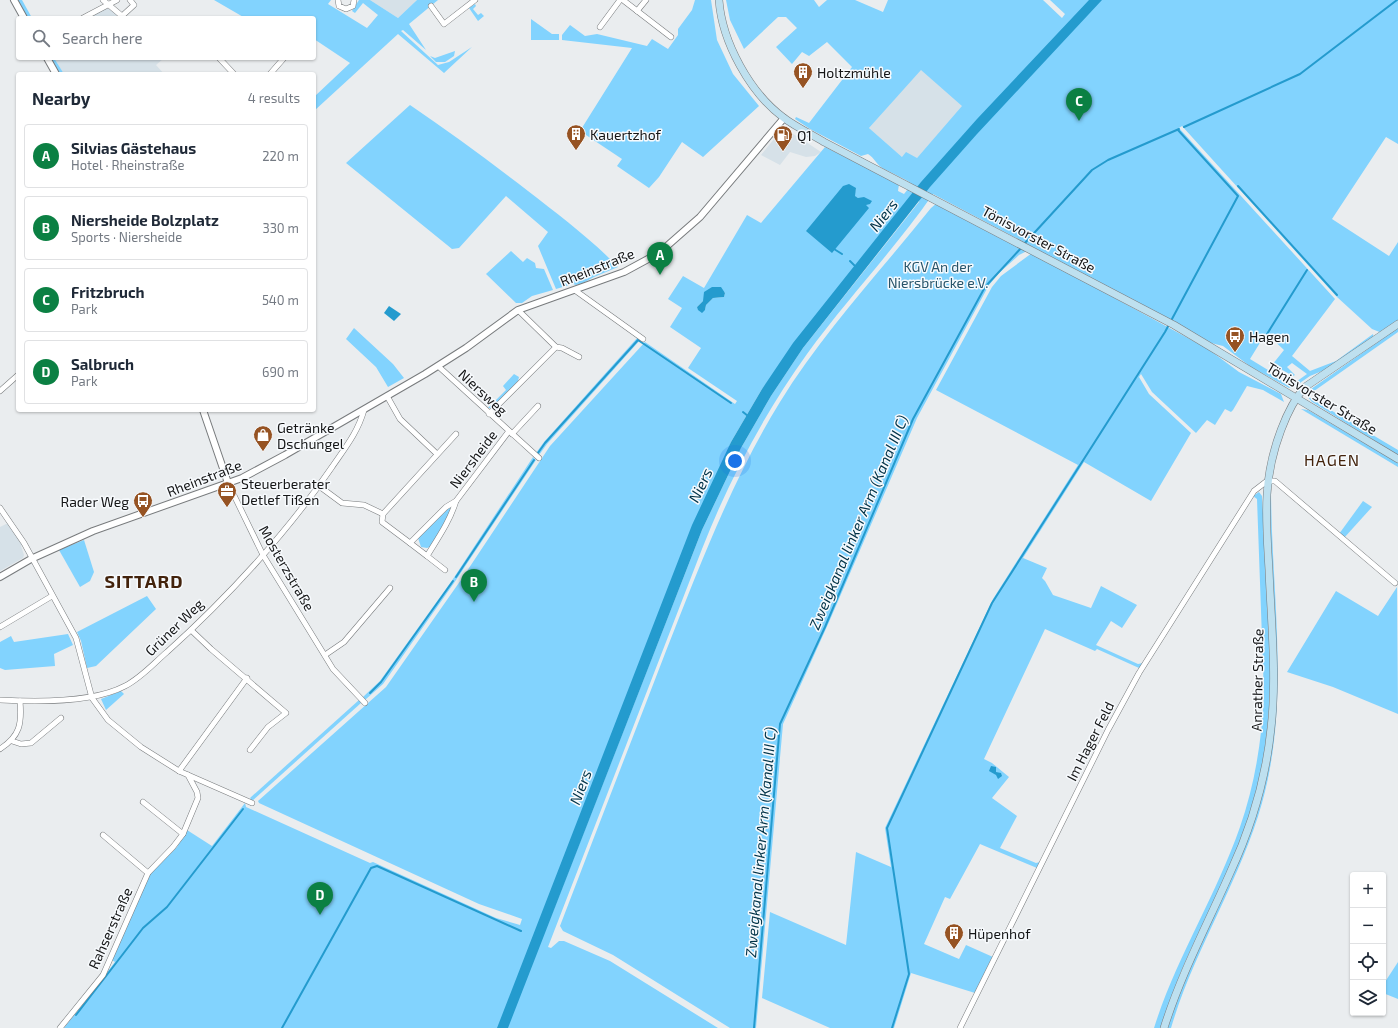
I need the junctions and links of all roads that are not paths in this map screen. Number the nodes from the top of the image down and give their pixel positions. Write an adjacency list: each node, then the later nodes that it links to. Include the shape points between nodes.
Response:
1 (14, 0): 14 (street)
2 (103, 0): 11 (street)
3 (117, 0): 11 (street)
4 (130, 0): 11 (street, via 134,5 122,16)
5 (338, 0): 6 (street, via 339,6 346,9 353,6)
6 (354, 0)
7 (475, 0): 12 (street, via 444,24)
8 (621, 0): 13 (street); 16 (street)
9 (646, 0): 13 (street)
10 (720, 0): 24 (main road, Tönisvorster Straße, via 727,37 742,70 761,95)
11 (108, 4): 15 (street)
12 (431, 6)
13 (637, 12): 17 (street)
14 (23, 16)
15 (87, 16)
16 (600, 27)
17 (671, 37)
18 (48, 60): 21 (street)
19 (221, 60): 22 (street)
20 (282, 60): 23 (street)
21 (55, 72)
22 (232, 72)
23 (272, 72)
24 (784, 118): 25 (street, Rheinstraße, via 700,217 659,253 624,272); 35 (main road, Tönisvorster Straße, via 824,142 1174,325)
25 (576, 291): 26 (street, Rheinstraße); 28 (street)
26 (518, 310): 29 (street); 31 (street, Rheinstraße)
27 (1398, 324): 35 (main road, via 1305,387)
28 (643, 339)
29 (556, 347): 30 (street); 39 (street)
30 (579, 357)
31 (438, 366): 34 (street, Rheinstraße); 39 (street, Niersweg)
32 (16, 377): 33 (street)
33 (0, 391)
34 (386, 396): 37 (street, Rheinstraße); 42 (street, via 400,419)
35 (1295, 398): 44 (main road, Tönisvorster Straße); 45 (main road, Anrather Straße, via 1277,440)
36 (538, 406): 40 (street, Niersweg)
37 (364, 410): 46 (street, Rheinstraße, via 285,455); 47 (street, Grüner Weg, via 359,427)
38 (204, 412): 46 (street, Mosterzstraße)
39 (489, 414): 40 (street, Niersweg)
40 (510, 433): 43 (street, Niersweg); 48 (street, Niersheide)
41 (456, 434): 42 (street)
42 (437, 454): 50 (street)
43 (539, 458)
44 (1398, 459)
45 (1267, 481): 57 (street, via 1275,481); 80 (street, Im Hager Feld, via 1254,491 1139,673 1078,789); 81 (main road, Anrather Straße, via 1273,663 1272,727 1264,771 1250,825 1174,998)
46 (228, 483): 52 (street, Mosterzstraße); 54 (street, Rheinstraße, via 106,525)
47 (319, 486): 50 (street, via 342,503 364,505); 52 (street, Grüner Weg)
48 (456, 501): 51 (street, Niersheide, via 446,507); 53 (street, Niersheide, via 444,530)
49 (0, 508): 54 (street, via 24,543)
50 (382, 514): 51 (street, via 382,522)
51 (410, 543): 53 (street)
52 (263, 555): 61 (street, Grüner Weg); 62 (street, Mosterzstraße)
53 (427, 556): 55 (street)
54 (31, 559): 56 (street, Rheinstraße); 59 (street)
55 (445, 570)
56 (0, 577)
57 (1395, 584)
58 (390, 588): 62 (street, via 344,642)
59 (52, 596): 60 (street); 64 (street, via 76,638)
60 (0, 628)
61 (191, 630): 63 (street, via 210,649); 64 (street, Grüner Weg, via 125,686)
62 (325, 655): 67 (street, Mosterzstraße, via 333,668)
63 (247, 678): 71 (street, via 286,713 268,727); 72 (street)
64 (92, 698): 66 (street, Grüner Weg); 72 (street, via 108,720 120,731)
65 (0, 700): 66 (street, Grüner Weg)
66 (20, 701): 69 (street, via 19,730)
67 (365, 703)
68 (61, 718): 69 (street, via 31,743 21,744)
69 (12, 741): 70 (street)
70 (0, 749)
71 (250, 750)
72 (180, 771): 73 (street)
73 (188, 775): 75 (street); 76 (street, Rahserstraße, via 198,798)
74 (143, 802): 76 (street)
75 (252, 803)
76 (183, 834): 78 (street, Rahserstraße)
77 (103, 835): 78 (street)
78 (148, 873): 79 (street, Rahserstraße, via 103,975)
79 (60, 1028)
80 (960, 1028)
81 (1164, 1028)

